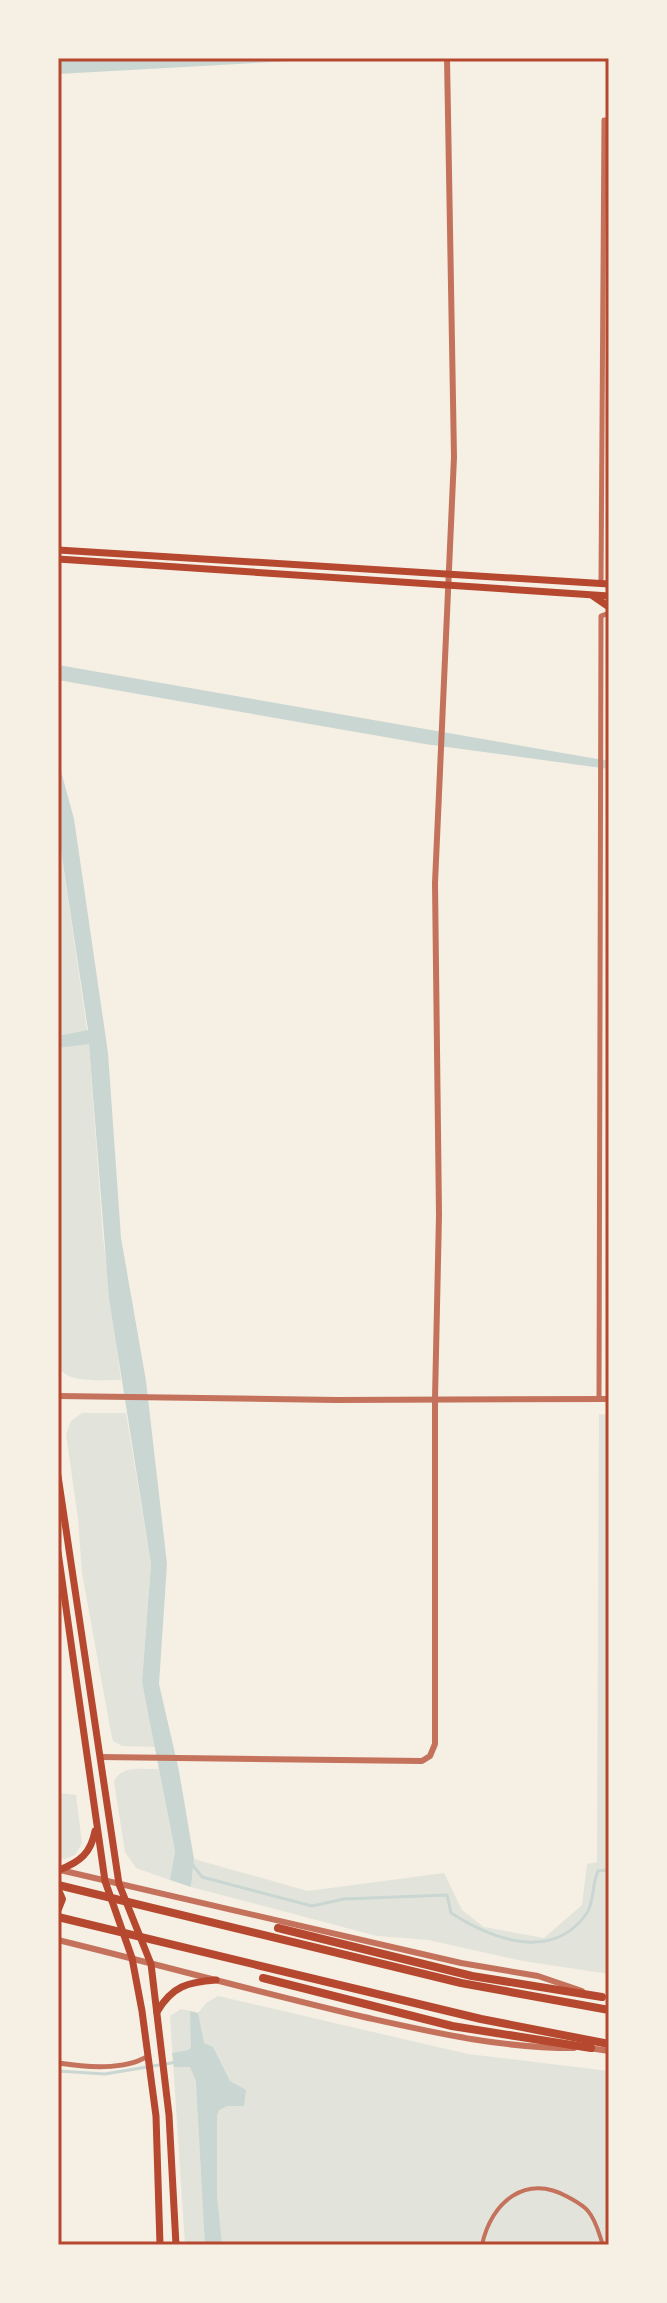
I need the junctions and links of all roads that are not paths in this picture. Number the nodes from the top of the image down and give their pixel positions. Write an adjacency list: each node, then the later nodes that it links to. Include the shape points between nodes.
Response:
1 (447, 58): 5 (street, via 454,457)
2 (609, 120): 7 (street, via 604,120)
3 (58, 550): 5 (main road)
4 (58, 559): 8 (main road)
5 (449, 576): 7 (main road); 8 (street)
6 (609, 577): 7 (main road)
7 (605, 583)
8 (449, 586): 9 (main road); 14 (street, via 435,883)
9 (591, 594): 10 (main road); 11 (main road)
10 (609, 596)
11 (609, 607)
12 (609, 613): 15 (street, via 601,616)
13 (58, 1396): 14 (street)
14 (435, 1399): 15 (street); 19 (street, via 435,1744 430,1756 422,1761)
15 (599, 1399): 16 (street)
16 (609, 1399)
17 (58, 1476): 19 (main road)
18 (58, 1552): 20 (main road)
19 (100, 1757): 23 (main road)
20 (96, 1821): 21 (main road, via 87,1854); 22 (main road)
21 (59, 1870): 22 (street)
22 (105, 1881): 23 (street); 25 (main road)
23 (119, 1884): 26 (main road); 37 (street, via 538,1976)
24 (58, 1888): 25 (main road); 27 (main road)
25 (112, 1900): 26 (main road); 30 (main road)
26 (126, 1904): 31 (main road); 38 (main road, via 461,1983)
27 (58, 1909)
28 (58, 1917): 30 (main road)
29 (278, 1928): 37 (main road, via 472,1976)
30 (123, 1932): 31 (main road); 33 (main road)
31 (139, 1936): 34 (main road); 40 (main road, via 481,2019)
32 (58, 1940): 33 (street)
33 (132, 1958): 34 (street); 43 (main road)
34 (151, 1964): 36 (street); 39 (main road)
35 (263, 1978): 41 (main road, via 452,2026)
36 (216, 1980): 39 (main road, via 177,1987); 41 (street, via 473,2041)
37 (605, 1998)
38 (609, 2010)
39 (156, 2013): 46 (main road, via 169,2115)
40 (609, 2044)
41 (591, 2048): 42 (street)
42 (609, 2051)
43 (148, 2056): 44 (street, via 111,2065); 45 (main road, via 156,2116)
44 (58, 2063)
45 (160, 2245)
46 (176, 2245)
47 (482, 2245): 48 (street, via 489,2222 504,2201 545,2187 589,2212)
48 (603, 2245)

